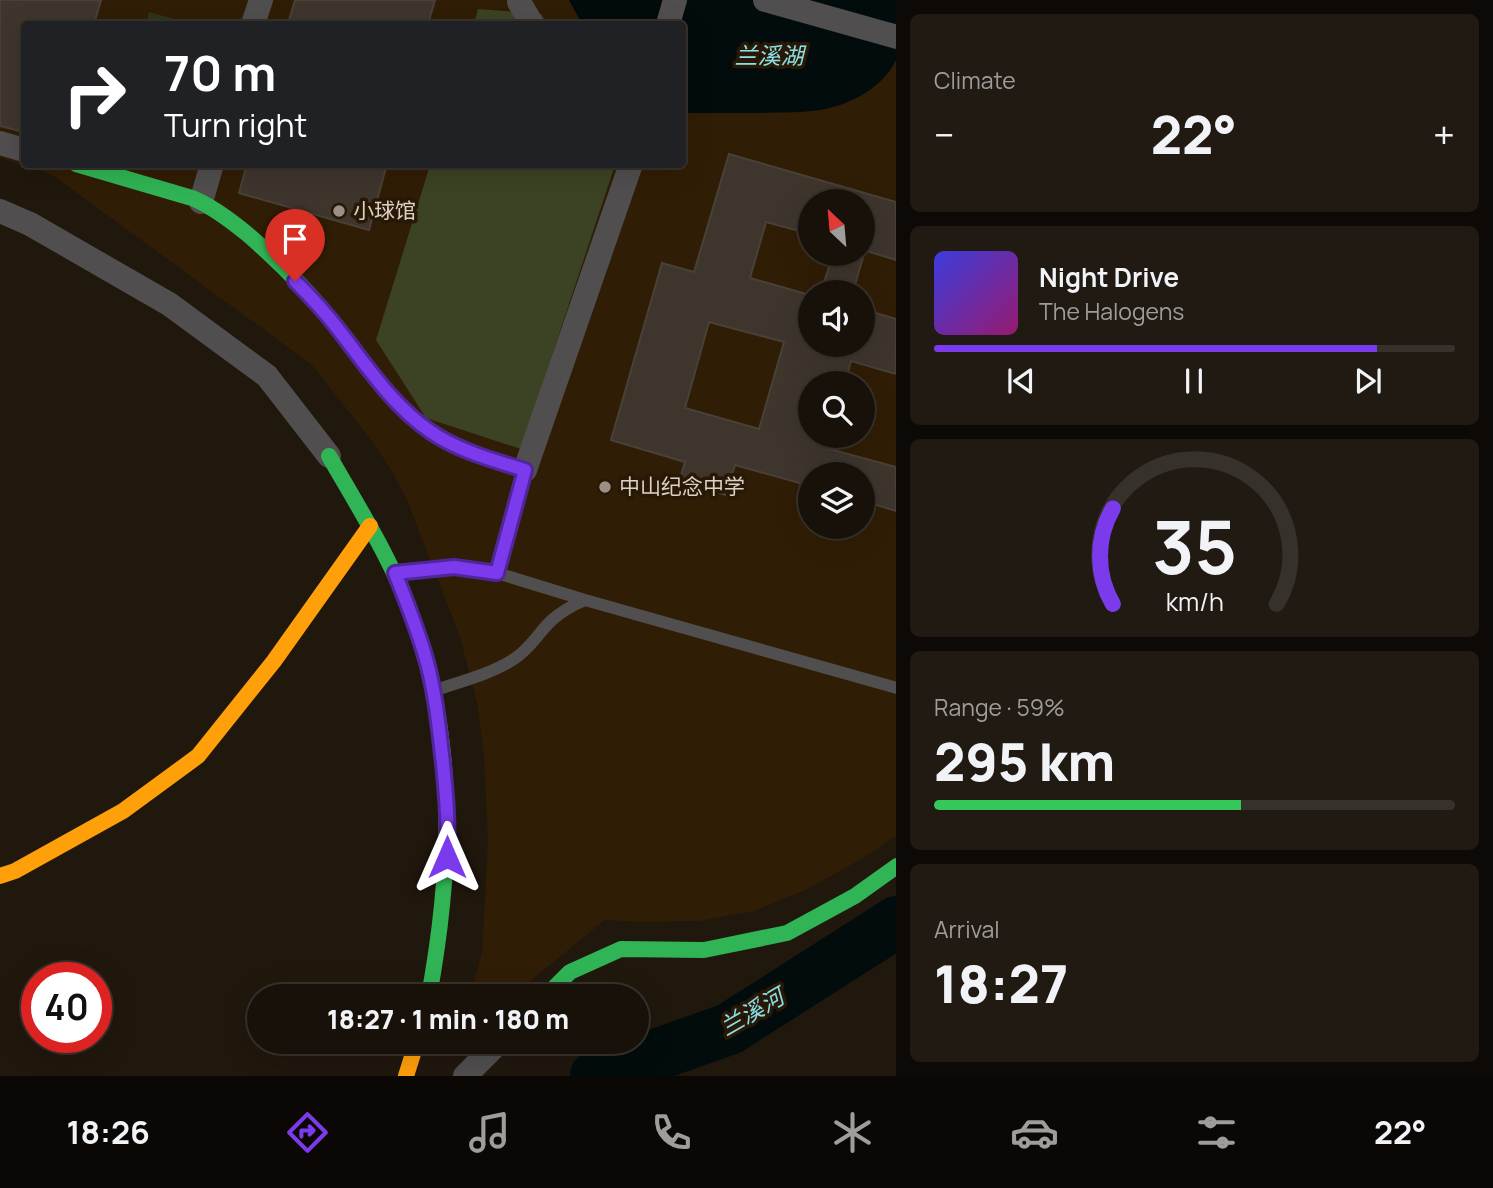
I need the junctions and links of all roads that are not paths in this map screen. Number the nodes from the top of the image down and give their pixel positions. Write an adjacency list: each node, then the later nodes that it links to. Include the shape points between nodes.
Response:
1 (261, 0): 5 (street)
2 (675, 0): 7 (street)
3 (765, 0): 8 (street)
4 (519, 2): 6 (street)
5 (254, 21)
6 (530, 21)
7 (669, 21)
8 (896, 37)
9 (0, 143): 10 (street)
10 (21, 149)
11 (89, 168): 14 (street)
12 (211, 168): 14 (street)
13 (630, 168): 17 (street)
14 (201, 202): 17 (street, via 280,265 410,416 457,447)
15 (0, 211): 16 (street, via 169,304 267,376)
16 (329, 456): 18 (street)
17 (525, 470): 20 (lane)
18 (370, 526): 19 (street); 25 (street, via 274,661 198,756 123,811)
19 (395, 573): 20 (lane, via 454,567); 23 (street, via 424,651)
20 (497, 573): 21 (lane)
21 (585, 600): 22 (lane); 23 (lane, via 551,621 514,659)
22 (896, 688)
23 (433, 691): 26 (street, via 448,837 444,910)
24 (896, 866): 27 (street, via 855,896 787,933 704,950 621,949 570,972)
25 (0, 876)
26 (432, 984)
27 (558, 984)
28 (413, 1054): 30 (street)
29 (487, 1054): 31 (street)
30 (406, 1076)
31 (465, 1076)

